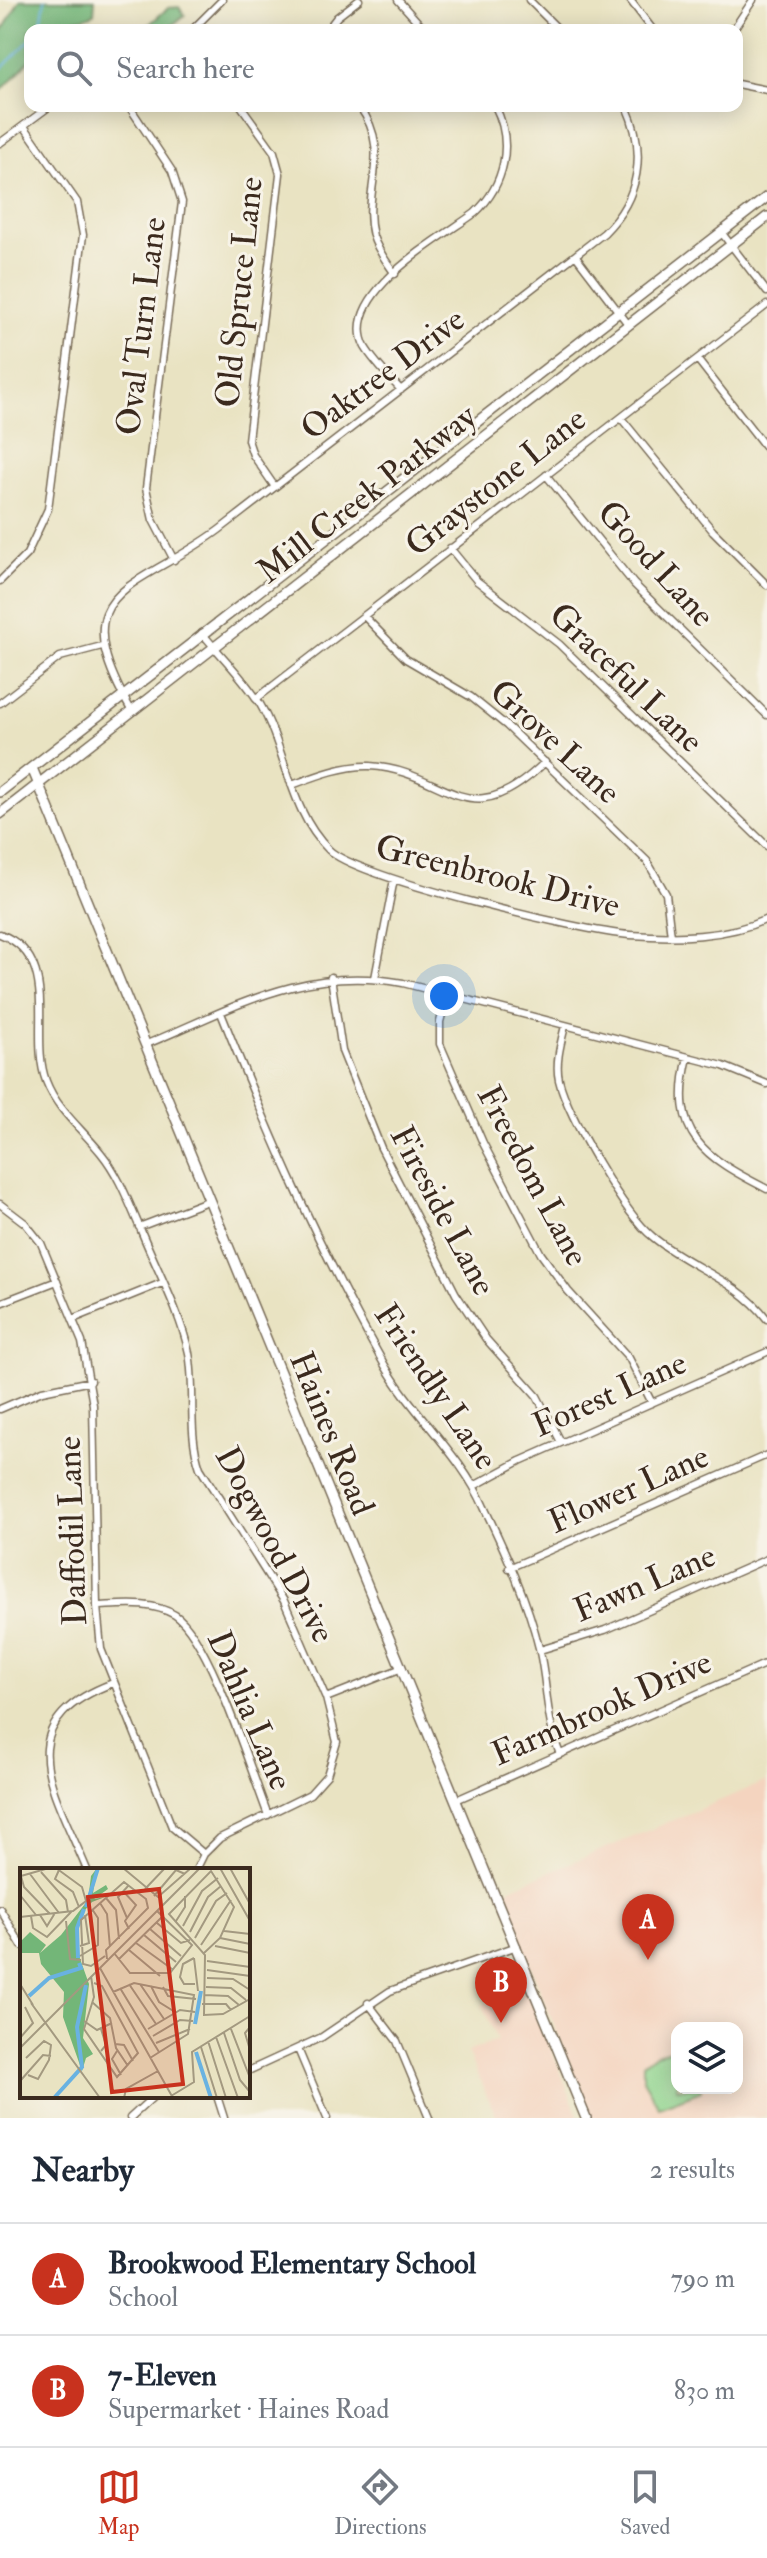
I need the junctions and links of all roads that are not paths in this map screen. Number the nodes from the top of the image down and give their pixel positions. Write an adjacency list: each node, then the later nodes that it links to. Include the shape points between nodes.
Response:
1 (222, 0): 7 (street)
2 (359, 0): 8 (street)
3 (398, 0): 9 (street)
4 (529, 0): 10 (street)
5 (630, 0): 11 (street)
6 (753, 0): 12 (street)
7 (198, 24)
8 (332, 24)
9 (420, 24)
10 (553, 24)
11 (648, 24)
12 (737, 24)
13 (743, 85): 14 (street)
14 (767, 90)
15 (42, 112): 21 (street)
16 (133, 112): 40 (street, Oval Turn Lane, via 172,171 182,202 146,488 153,520)
17 (245, 112): 38 (street, Old Spruce Lane, via 274,152 280,174 248,440)
18 (362, 112): 28 (street, via 377,152 372,234)
19 (497, 112): 28 (street, via 505,142 496,187 475,213)
20 (628, 112): 27 (street, Oaktree Drive, via 639,145 632,194 613,225)
21 (24, 126): 22 (street); 41 (street, via 77,202 83,235 48,509 27,554)
22 (0, 143)
23 (767, 197): 25 (main road, Mill Creek Parkway)
24 (767, 217): 26 (main road, Mill Creek Parkway)
25 (721, 232): 26 (street); 31 (main road, Mill Creek Parkway)
26 (731, 245): 29 (street); 32 (main road, Mill Creek Parkway)
27 (576, 256): 31 (street); 34 (street, Oaktree Drive)
28 (395, 274): 34 (street, via 370,296 361,330 366,348)
29 (767, 292)
30 (767, 305): 33 (street, Graystone Lane)
31 (619, 311): 32 (street); 44 (main road, Mill Creek Parkway)
32 (628, 324): 46 (main road, Mill Creek Parkway)
33 (697, 359): 35 (street, Graystone Lane); 36 (street)
34 (401, 390): 38 (street, Oaktree Drive)
35 (621, 418): 37 (street, Graystone Lane); 42 (street, via 713,531)
36 (767, 449)
37 (546, 475): 39 (street, Graystone Lane); 51 (street, Good Lane, via 642,593)
38 (275, 487): 40 (street, Oaktree Drive)
39 (450, 548): 43 (street, Graystone Lane); 58 (street, Graceful Lane, via 477,581 559,644)
40 (174, 560): 45 (street, Oaktree Drive, via 115,597 104,621)
41 (0, 581)
42 (767, 585)
43 (364, 616): 48 (street, Graystone Lane); 52 (street, Grove Lane, via 396,650 483,705)
44 (202, 633): 46 (street, Greenbrook Drive); 47 (main road, Mill Creek Parkway)
45 (102, 646): 47 (street); 49 (street, via 60,657)
46 (213, 646): 48 (street, Greenbrook Drive); 50 (main road, Mill Creek Parkway)
47 (123, 695): 50 (street); 53 (main road, Mill Creek Parkway)
48 (256, 699): 55 (street, Greenbrook Drive)
49 (0, 703)
50 (131, 710): 54 (main road, Mill Creek Parkway)
51 (767, 715)
52 (545, 762): 55 (street, via 509,793 482,799 461,797 372,766); 62 (street, Grove Lane, via 656,872 666,894)
53 (32, 768): 54 (main road, Haines Road); 56 (main road, Mill Creek Parkway)
54 (38, 783): 57 (main road, Mill Creek Parkway); 68 (main road, Haines Road)
55 (292, 785): 59 (street, Greenbrook Drive, via 307,823 329,850 346,863)
56 (0, 792)
57 (0, 814)
58 (767, 846)
59 (394, 879): 62 (street, Greenbrook Drive, via 591,929); 64 (street)
60 (767, 919): 62 (street, Greenbrook Drive, via 719,934)
61 (0, 934): 74 (street, Dogwood Drive, via 26,954 37,974 38,1051 50,1092 112,1169)
62 (671, 936)
63 (331, 977): 64 (street); 66 (street); 84 (street, Fireside Lane, via 342,1051 387,1162 462,1304 500,1357 537,1396)
64 (375, 978): 65 (street)
65 (447, 995): 67 (street); 82 (street, Freedom Lane, via 440,1044 483,1143 541,1254 629,1358)
66 (221, 1013): 68 (street); 86 (street, Friendly Lane, via 261,1112 385,1367)
67 (565, 1026): 69 (street); 79 (street, via 559,1083 627,1211 654,1238 742,1292)
68 (147, 1044): 72 (main road, Haines Road)
69 (688, 1057): 70 (street); 71 (street, via 681,1094 699,1145 722,1166)
70 (767, 1084)
71 (767, 1189)
72 (210, 1200): 74 (street); 92 (main road, Haines Road)
73 (0, 1204): 75 (street, Daffodil Lane, via 35,1235)
74 (139, 1227): 76 (street, Dogwood Drive)
75 (57, 1281): 77 (street); 78 (street, Daffodil Lane)
76 (162, 1283): 78 (street); 94 (street, Dogwood Drive, via 188,1350 200,1468 276,1585)
77 (0, 1303)
78 (73, 1319): 81 (street, Daffodil Lane)
79 (767, 1319)
80 (767, 1352): 82 (street, Forest Lane)
81 (91, 1381): 83 (street, via 58,1386); 89 (street, Daffodil Lane)
82 (652, 1403): 84 (street, Forest Lane)
83 (0, 1409)
84 (561, 1442): 86 (street, Forest Lane)
85 (767, 1455): 88 (street, Flower Lane)
86 (474, 1486): 88 (street, Friendly Lane)
87 (767, 1559): 90 (street, Fawn Lane, via 605,1630)
88 (509, 1568): 90 (street, Friendly Lane)
89 (97, 1606): 93 (street, Daffodil Lane, via 101,1649); 97 (street, Dahlia Lane, via 160,1608 191,1631)
90 (540, 1650): 95 (street, Friendly Lane, via 547,1714)
91 (767, 1663): 95 (street, Farmbrook Drive)
92 (402, 1668): 94 (street); 96 (main road, Haines Road)
93 (113, 1683): 98 (street, Daffodil Lane, via 172,1827); 99 (street, via 65,1708 47,1746 50,1781)
94 (326, 1698): 97 (street, Dogwood Drive, via 337,1742 327,1775 303,1799)
95 (560, 1754): 96 (street, Farmbrook Drive)
96 (456, 1800): 103 (main road, Haines Road)
97 (268, 1815): 98 (street, Dogwood Drive, via 226,1834)
98 (204, 1854): 100 (street, Dogwood Drive)
99 (86, 1868)
100 (197, 1868)
101 (0, 1909): 102 (street)
102 (20, 1943)
103 (517, 1946): 104 (street); 113 (main road, Haines Road)
104 (368, 2003): 105 (street); 112 (street, via 397,2041)
105 (298, 2049): 106 (street); 111 (street)
106 (250, 2070)
107 (152, 2098): 109 (street)
108 (218, 2098): 110 (street)
109 (130, 2118)
110 (224, 2118)
111 (327, 2118)
112 (429, 2118)
113 (586, 2118)

